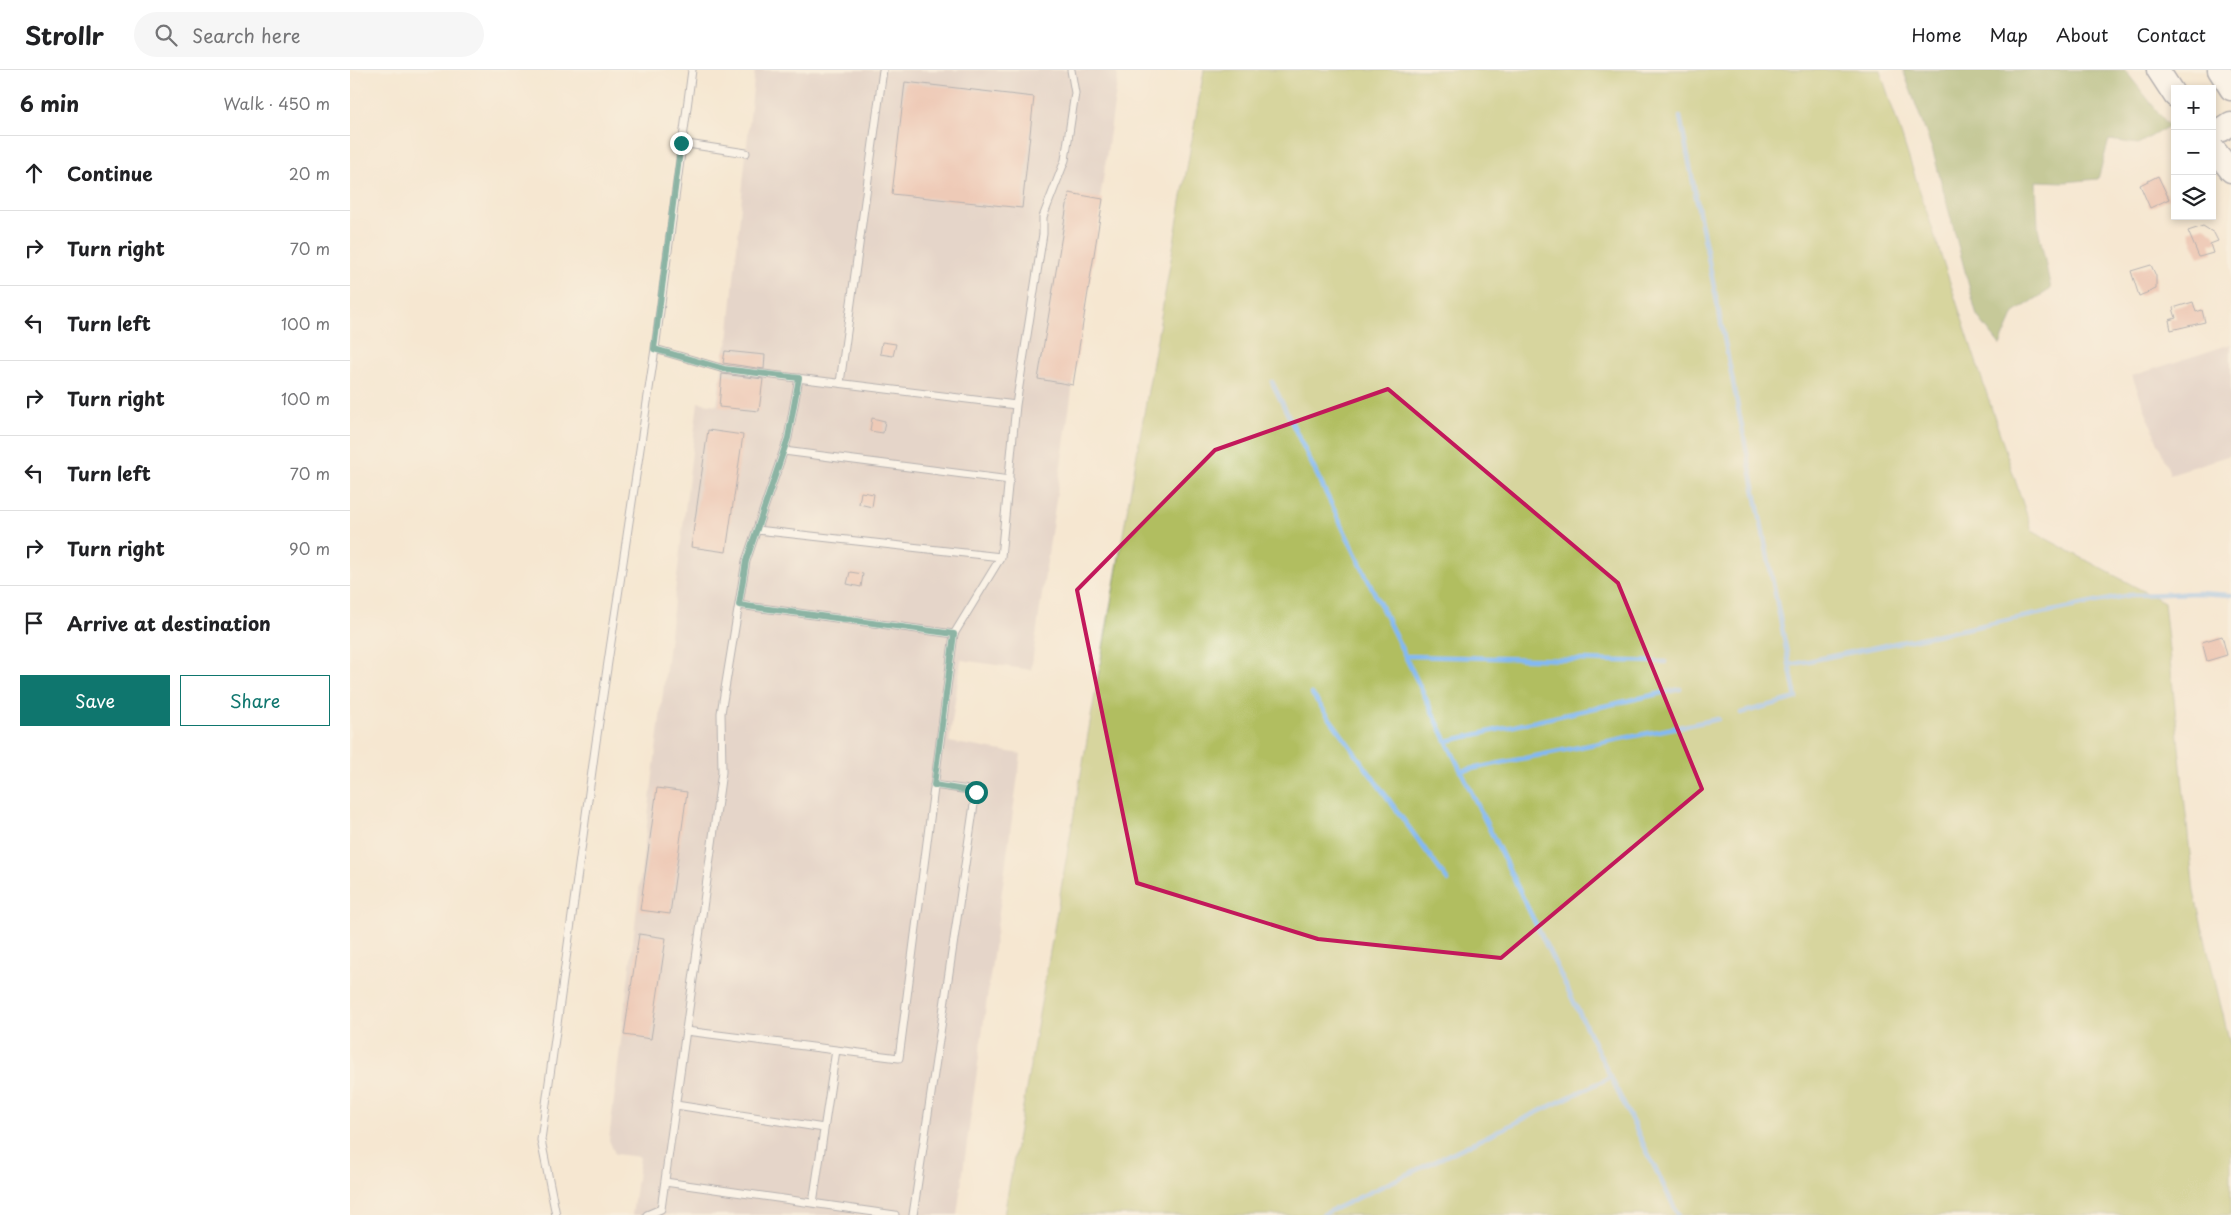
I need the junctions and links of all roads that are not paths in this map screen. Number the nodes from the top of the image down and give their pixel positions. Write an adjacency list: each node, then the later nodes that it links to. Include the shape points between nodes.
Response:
1 (692, 70): 10 (lane)
2 (884, 70): 16 (lane)
3 (1071, 70): 17 (lane, via 1075,93 1065,160 1043,217)
4 (2158, 70): 7 (main road)
5 (2219, 70): 6 (main road)
6 (2231, 88)
7 (2171, 90)
8 (2231, 124): 9 (main road)
9 (2216, 131)
10 (681, 143): 12 (lane); 14 (lane)
11 (2216, 152): 13 (main road)
12 (746, 153)
13 (2231, 171)
14 (654, 349): 15 (lane, via 724,369); 31 (lane, via 541,1140)
15 (799, 378): 16 (lane); 18 (lane)
16 (840, 383): 17 (lane)
17 (1016, 405): 19 (lane)
18 (784, 451): 19 (lane); 20 (lane)
19 (1010, 480): 21 (lane)
20 (757, 530): 21 (lane); 22 (lane, via 746,561)
21 (1001, 557): 23 (lane)
22 (739, 605): 23 (lane); 25 (lane, via 721,712 722,772)
23 (954, 634): 24 (lane)
24 (934, 785): 26 (lane, via 898,1058); 34 (lane, via 976,792)
25 (686, 1031): 26 (lane); 27 (lane)
26 (836, 1050): 28 (lane)
27 (676, 1105): 28 (lane); 29 (lane)
28 (824, 1128): 30 (lane)
29 (665, 1182): 30 (lane); 32 (lane, via 661,1209)
30 (813, 1203): 33 (lane)
31 (556, 1215)
32 (646, 1215)
33 (895, 1215)
34 (912, 1215)

